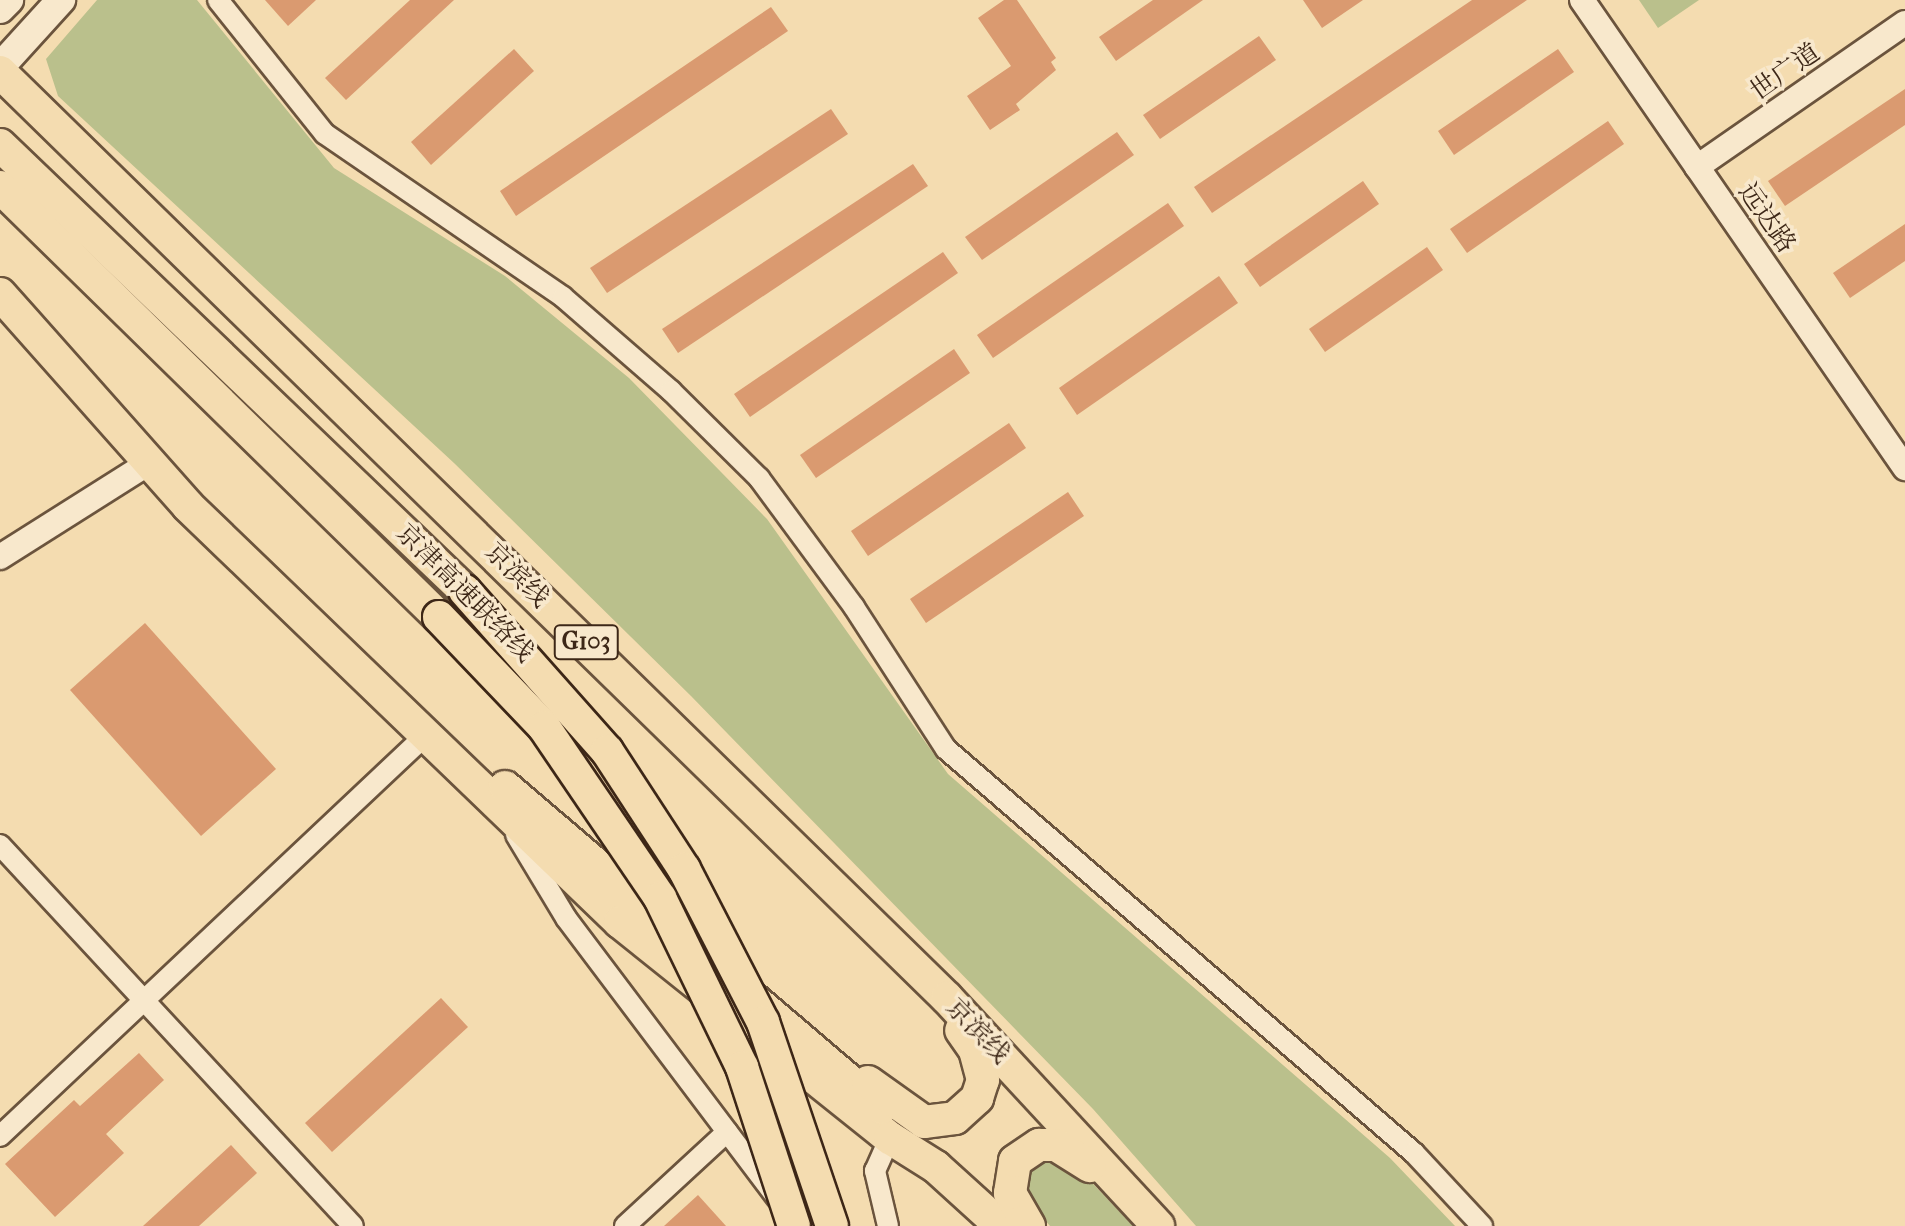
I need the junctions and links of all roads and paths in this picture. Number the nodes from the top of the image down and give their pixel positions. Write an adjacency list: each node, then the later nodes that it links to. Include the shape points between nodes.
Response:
1 (9, 0): 5 (main road)
2 (61, 0): 7 (main road)
3 (218, 0): 34 (street, via 325,134 563,297 671,391 759,478 854,607 946,749 1414,1153)
4 (1582, 0): 9 (street, 远达路)
5 (0, 9)
6 (1905, 23): 9 (street, 世广道)
7 (0, 69): 18 (highway, 京滨线 / G103)
8 (0, 145): 28 (highway, 京津高速联络线, bridge, via 465,591 607,751 692,882 763,1022)
9 (1697, 167): 13 (street, 远达路)
10 (0, 187): 27 (highway, 京津高速联络线, bridge, via 439,617 544,727 660,898 742,1067)
11 (0, 294): 12 (highway)
12 (147, 464): 14 (street); 15 (highway)
13 (1905, 468)
14 (0, 557)
15 (428, 733): 16 (highway); 19 (street); 20 (highway, via 475,762)
16 (499, 808): 21 (street, via 566,918); 23 (highway, via 620,922)
17 (0, 845): 19 (street)
18 (882, 935): 20 (highway, via 903,968 975,1050 983,1080 968,1110 941,1123 924,1122); 33 (highway, 京滨线 / G103)
19 (145, 1001): 22 (street); 25 (street)
20 (799, 1035): 24 (highway, via 904,1130)
21 (727, 1132): 26 (street); 27 (street)
22 (0, 1136)
23 (890, 1138): 24 (highway); 29 (street, via 875,1171)
24 (936, 1167): 30 (highway)
25 (353, 1226)
26 (625, 1226)
27 (796, 1226)
28 (832, 1226)
29 (888, 1226)
30 (1001, 1226)
31 (1029, 1226): 32 (highway, via 1016,1208 1010,1176 1026,1150 1056,1145 1086,1162)
32 (1148, 1226)
33 (1158, 1226)
34 (1482, 1226)

